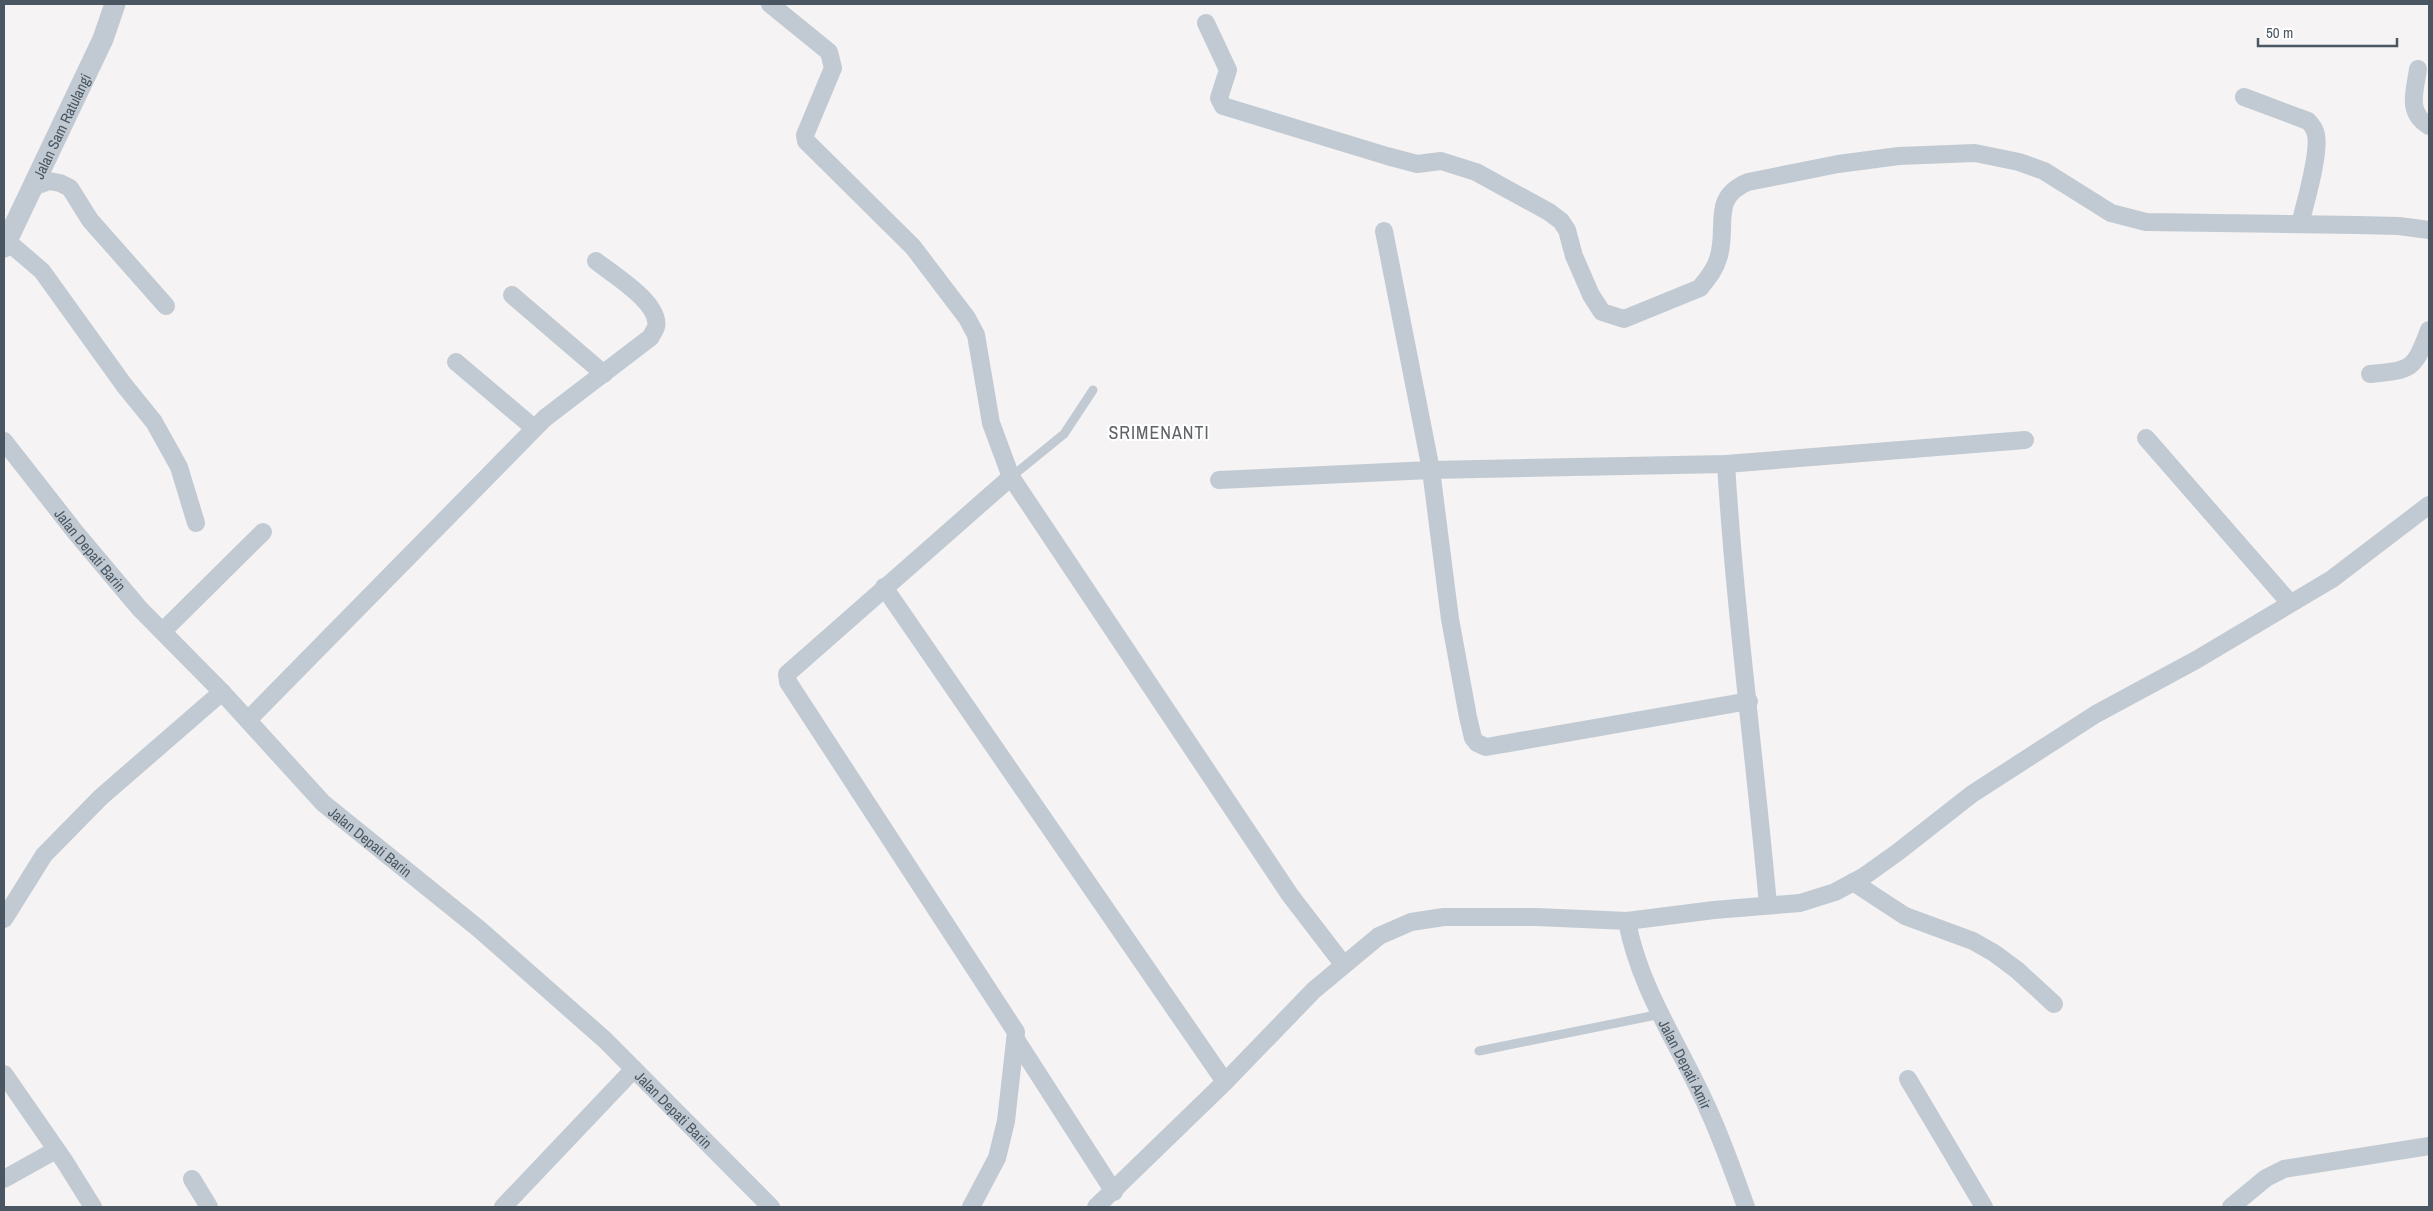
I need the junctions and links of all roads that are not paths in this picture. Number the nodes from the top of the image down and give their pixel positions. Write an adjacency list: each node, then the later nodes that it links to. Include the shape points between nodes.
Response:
1 (116, 4): 7 (street, Jalan Sam Ratulangi, via 103,39)
2 (770, 4): 26 (street, via 829,52 832,58 833,68 805,135 806,141 913,247 976,335 991,423)
3 (1206, 23): 8 (street, via 1228,70 1219,98 1223,106 1417,164 1441,161 1476,172 1561,221 1591,295 1602,312 1624,320 1700,288 1709,278 1721,247 1723,207 1735,188 1748,182 1838,164 1899,156 1975,153 2044,171 2097,206 2127,218 2146,222)
4 (2418, 69): 6 (street, via 2413,104 2419,120)
5 (2244, 97): 8 (street, via 2308,121 2313,126 2317,140)
6 (2429, 126)
7 (34, 186): 11 (street, Jalan Sam Ratulangi); 14 (street, via 49,181 70,188 90,220)
8 (2300, 224): 9 (street, via 2399,226)
9 (2429, 230)
10 (1384, 231): 25 (street)
11 (5, 244): 29 (street, via 42,271 154,422 179,467)
12 (596, 262): 17 (street, via 634,290 647,303 656,320 650,338)
13 (512, 295): 17 (street)
14 (166, 306)
15 (2429, 330): 18 (street, via 2420,356 2408,368)
16 (456, 362): 20 (street)
17 (604, 374): 20 (street)
18 (2370, 374)
19 (1093, 390): 26 (lane, via 1064,434)
20 (534, 428): 36 (street)
21 (2146, 438): 32 (street)
22 (2025, 440): 24 (street)
23 (4, 441): 33 (street, Jalan Depati Barin, via 76,533 140,609)
24 (1726, 464): 25 (street); 35 (street)
25 (1431, 470): 27 (street); 35 (street, via 1450,619 1468,717 1477,744 1486,747)
26 (1011, 477): 31 (street); 41 (street, via 1290,896)
27 (1219, 480)
28 (2429, 505): 32 (street, via 2332,579)
29 (196, 523)
30 (263, 532): 33 (street)
31 (884, 587): 44 (street, via 788,670 787,678 1012,1024); 49 (street)
32 (2290, 603): 37 (street, via 2231,640 2096,714 1972,794 1898,852)
33 (163, 631): 34 (street, Jalan Depati Barin)
34 (222, 692): 36 (street, Jalan Depati Barin); 39 (street, via 101,797 44,855)
35 (1749, 701): 38 (street)
36 (248, 720): 46 (street, Jalan Depati Barin, via 324,803 480,929)
37 (1853, 882): 38 (street, via 1835,892 1800,903); 42 (street, via 1905,916 1994,953)
38 (1768, 905): 40 (street)
39 (4, 919)
40 (1626, 921): 41 (street, via 1537,916 1411,922 1379,936); 43 (street, Jalan Depati Amir, via 1631,944)
41 (1342, 964): 49 (street)
42 (2054, 1004)
43 (1661, 1014): 45 (lane); 61 (street, Jalan Depati Amir, via 1708,1107)
44 (1017, 1040): 54 (street); 59 (street, via 1006,1121 997,1158)
45 (1479, 1051)
46 (634, 1068): 57 (street); 58 (street, Jalan Depati Barin)
47 (4, 1074): 51 (street)
48 (1908, 1079): 62 (street)
49 (1225, 1082): 54 (street)
50 (2429, 1146): 63 (street, via 2284,1170 2266,1178)
51 (56, 1150): 52 (street); 55 (street)
52 (4, 1179)
53 (192, 1179): 56 (street)
54 (1114, 1192): 60 (street)
55 (93, 1207)
56 (209, 1207)
57 (503, 1207)
58 (771, 1207)
59 (971, 1207)
60 (1096, 1207)
61 (1746, 1207)
62 (1984, 1207)
63 (2231, 1207)

